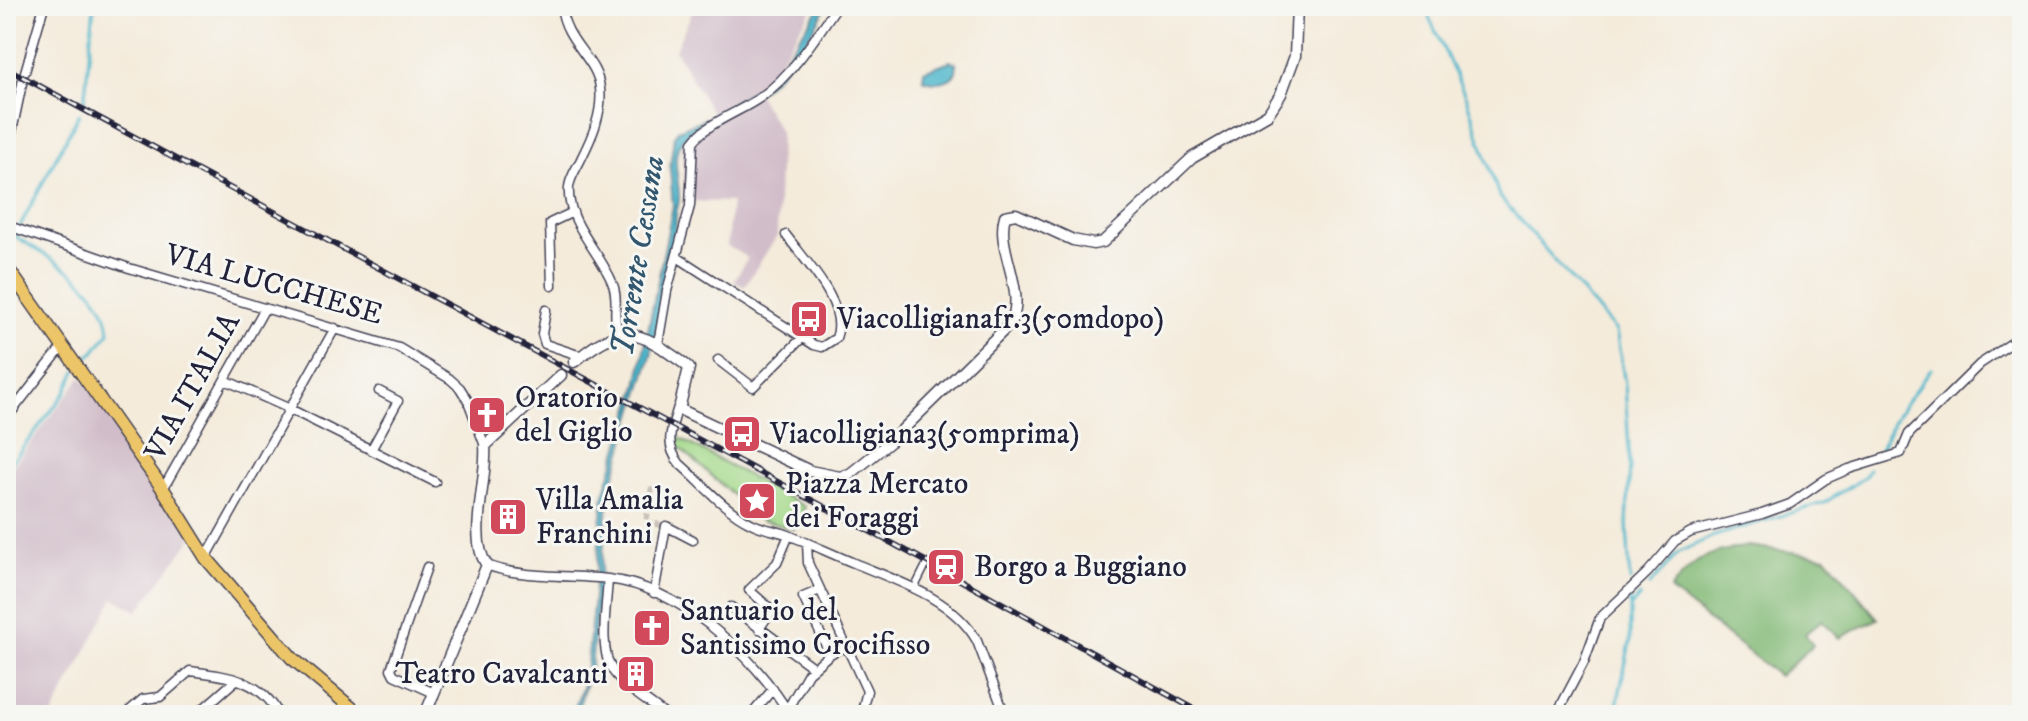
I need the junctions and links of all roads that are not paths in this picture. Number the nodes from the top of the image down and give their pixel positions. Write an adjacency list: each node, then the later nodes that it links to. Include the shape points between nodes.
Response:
1 (44, 6): 5 (street)
2 (561, 6): 6 (street, via 565,27 596,74 601,99 589,143 571,180)
3 (837, 6): 9 (street, via 777,85 695,138 690,206)
4 (1297, 6): 27 (street, via 1295,56 1268,114 1192,158 1103,242 1073,240 1016,214 1005,216 1015,302 1011,323 890,442 850,474 834,478 810,471)
5 (6, 147)
6 (573, 212): 11 (street, via 550,223); 15 (street, via 614,284)
7 (6, 225): 12 (street, VIA LUCCHESE)
8 (786, 235): 17 (street, via 838,311 836,338 822,347)
9 (677, 257): 17 (street); 18 (street)
10 (6, 266): 19 (main road)
11 (552, 286)
12 (265, 308): 14 (street, VIA LUCCHESE); 23 (street, VIA ITALIA)
13 (546, 310): 20 (street, via 545,344)
14 (335, 328): 28 (street); 30 (street, VIA LUCCHESE, via 399,348 450,379 468,401)
15 (619, 336): 18 (street, via 635,334); 20 (street)
16 (2022, 336): 64 (street, via 1980,364 1909,434 1901,453 1826,479 1790,504 1675,541 1600,618)
17 (802, 338): 21 (street, via 753,387)
18 (658, 344): 27 (street, via 689,368)
19 (63, 346): 29 (street); 33 (main road)
20 (578, 359)
21 (718, 360)
22 (561, 375): 30 (street)
23 (225, 380): 28 (street); 33 (street, VIA ITALIA)
24 (379, 391): 31 (street, via 398,401)
25 (2022, 392): 26 (street)
26 (2022, 399)
27 (678, 407): 34 (street, via 669,443 674,456 747,521)
28 (290, 409): 31 (street); 37 (street)
29 (6, 419)
30 (485, 446): 38 (street, via 478,545)
31 (371, 450): 32 (street)
32 (435, 482)
33 (163, 489): 37 (main road)
34 (789, 535): 36 (street); 46 (street, via 777,563 749,590 772,610)
35 (693, 540): 44 (street, via 666,526)
36 (803, 542): 42 (street); 43 (street)
37 (206, 558): 58 (main road, via 292,658)
38 (487, 565): 41 (street); 52 (street)
39 (427, 567): 52 (street, via 391,669)
40 (925, 567): 42 (street)
41 (608, 579): 44 (street); 54 (street, via 610,667)
42 (914, 589): 63 (street, via 972,631)
43 (820, 590): 47 (street); 48 (street, via 803,597)
44 (654, 593): 51 (street, via 716,631)
45 (731, 607): 46 (street)
46 (759, 629): 49 (street)
47 (846, 646): 48 (street); 62 (street, via 867,691)
48 (830, 654): 49 (street)
49 (814, 668): 55 (street)
50 (236, 680): 53 (street, via 190,671 160,697 143,699); 56 (street); 57 (street, via 258,687)
51 (773, 689): 55 (street); 61 (street)
52 (434, 693): 59 (street)
53 (128, 712)
54 (655, 712): 60 (street)
55 (789, 712)
56 (196, 715)
57 (279, 715)
58 (360, 715)
59 (425, 715)
60 (665, 715)
61 (751, 715)
62 (861, 715)
63 (1005, 715)
64 (1556, 715)

